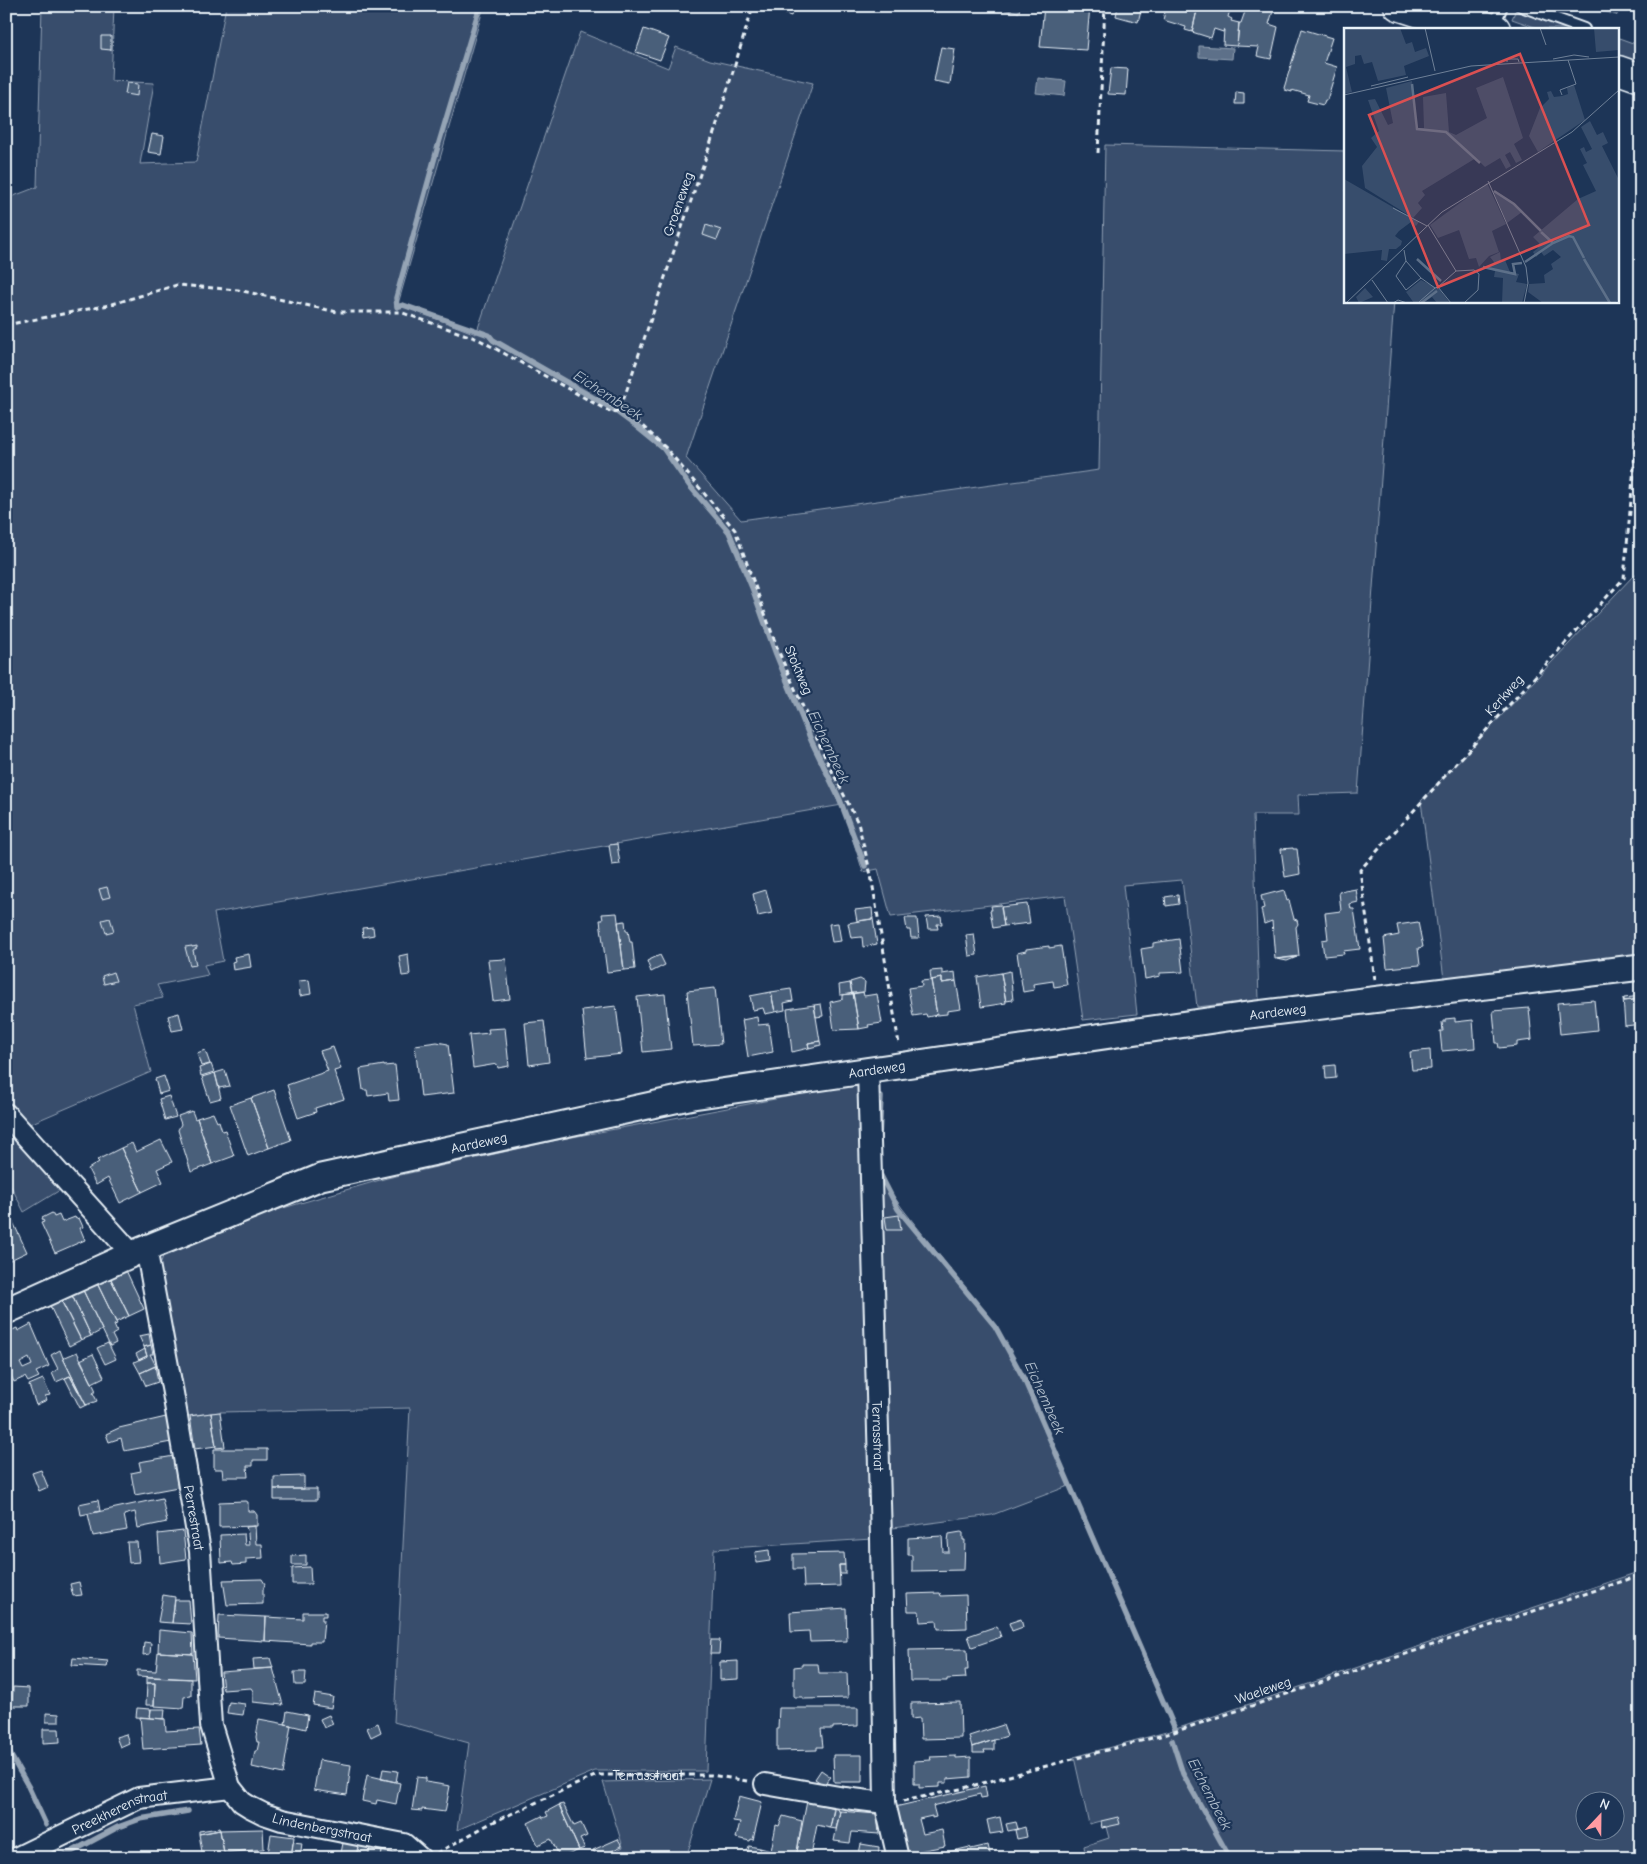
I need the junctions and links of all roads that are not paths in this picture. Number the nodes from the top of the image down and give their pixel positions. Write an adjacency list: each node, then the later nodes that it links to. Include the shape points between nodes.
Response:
1 (1398, 6): 4 (main road)
2 (1429, 6): 4 (main road)
3 (1521, 6): 5 (lane)
4 (1490, 23)
5 (1581, 28)
6 (1620, 71): 7 (main road)
7 (1641, 78)
8 (1620, 81): 9 (main road)
9 (1641, 88)
10 (1641, 967): 11 (street, Aardeweg, via 1241,1016)
11 (868, 1070): 13 (street, Aardeweg, via 693,1096 320,1177); 17 (street, Terrasstraat)
12 (6, 1114): 13 (street)
13 (139, 1251): 14 (street, Aardeweg); 16 (street, Perrestraat, via 173,1393 200,1551 211,1725)
14 (6, 1311)
15 (765, 1784): 17 (street)
16 (230, 1787): 18 (street, Lindenbergstraat, via 242,1802 264,1814 404,1844); 19 (street, Preekherenstraat, via 139,1798)
17 (885, 1803): 20 (street, Terrasstraat)
18 (428, 1856)
19 (16, 1858)
20 (898, 1858)

